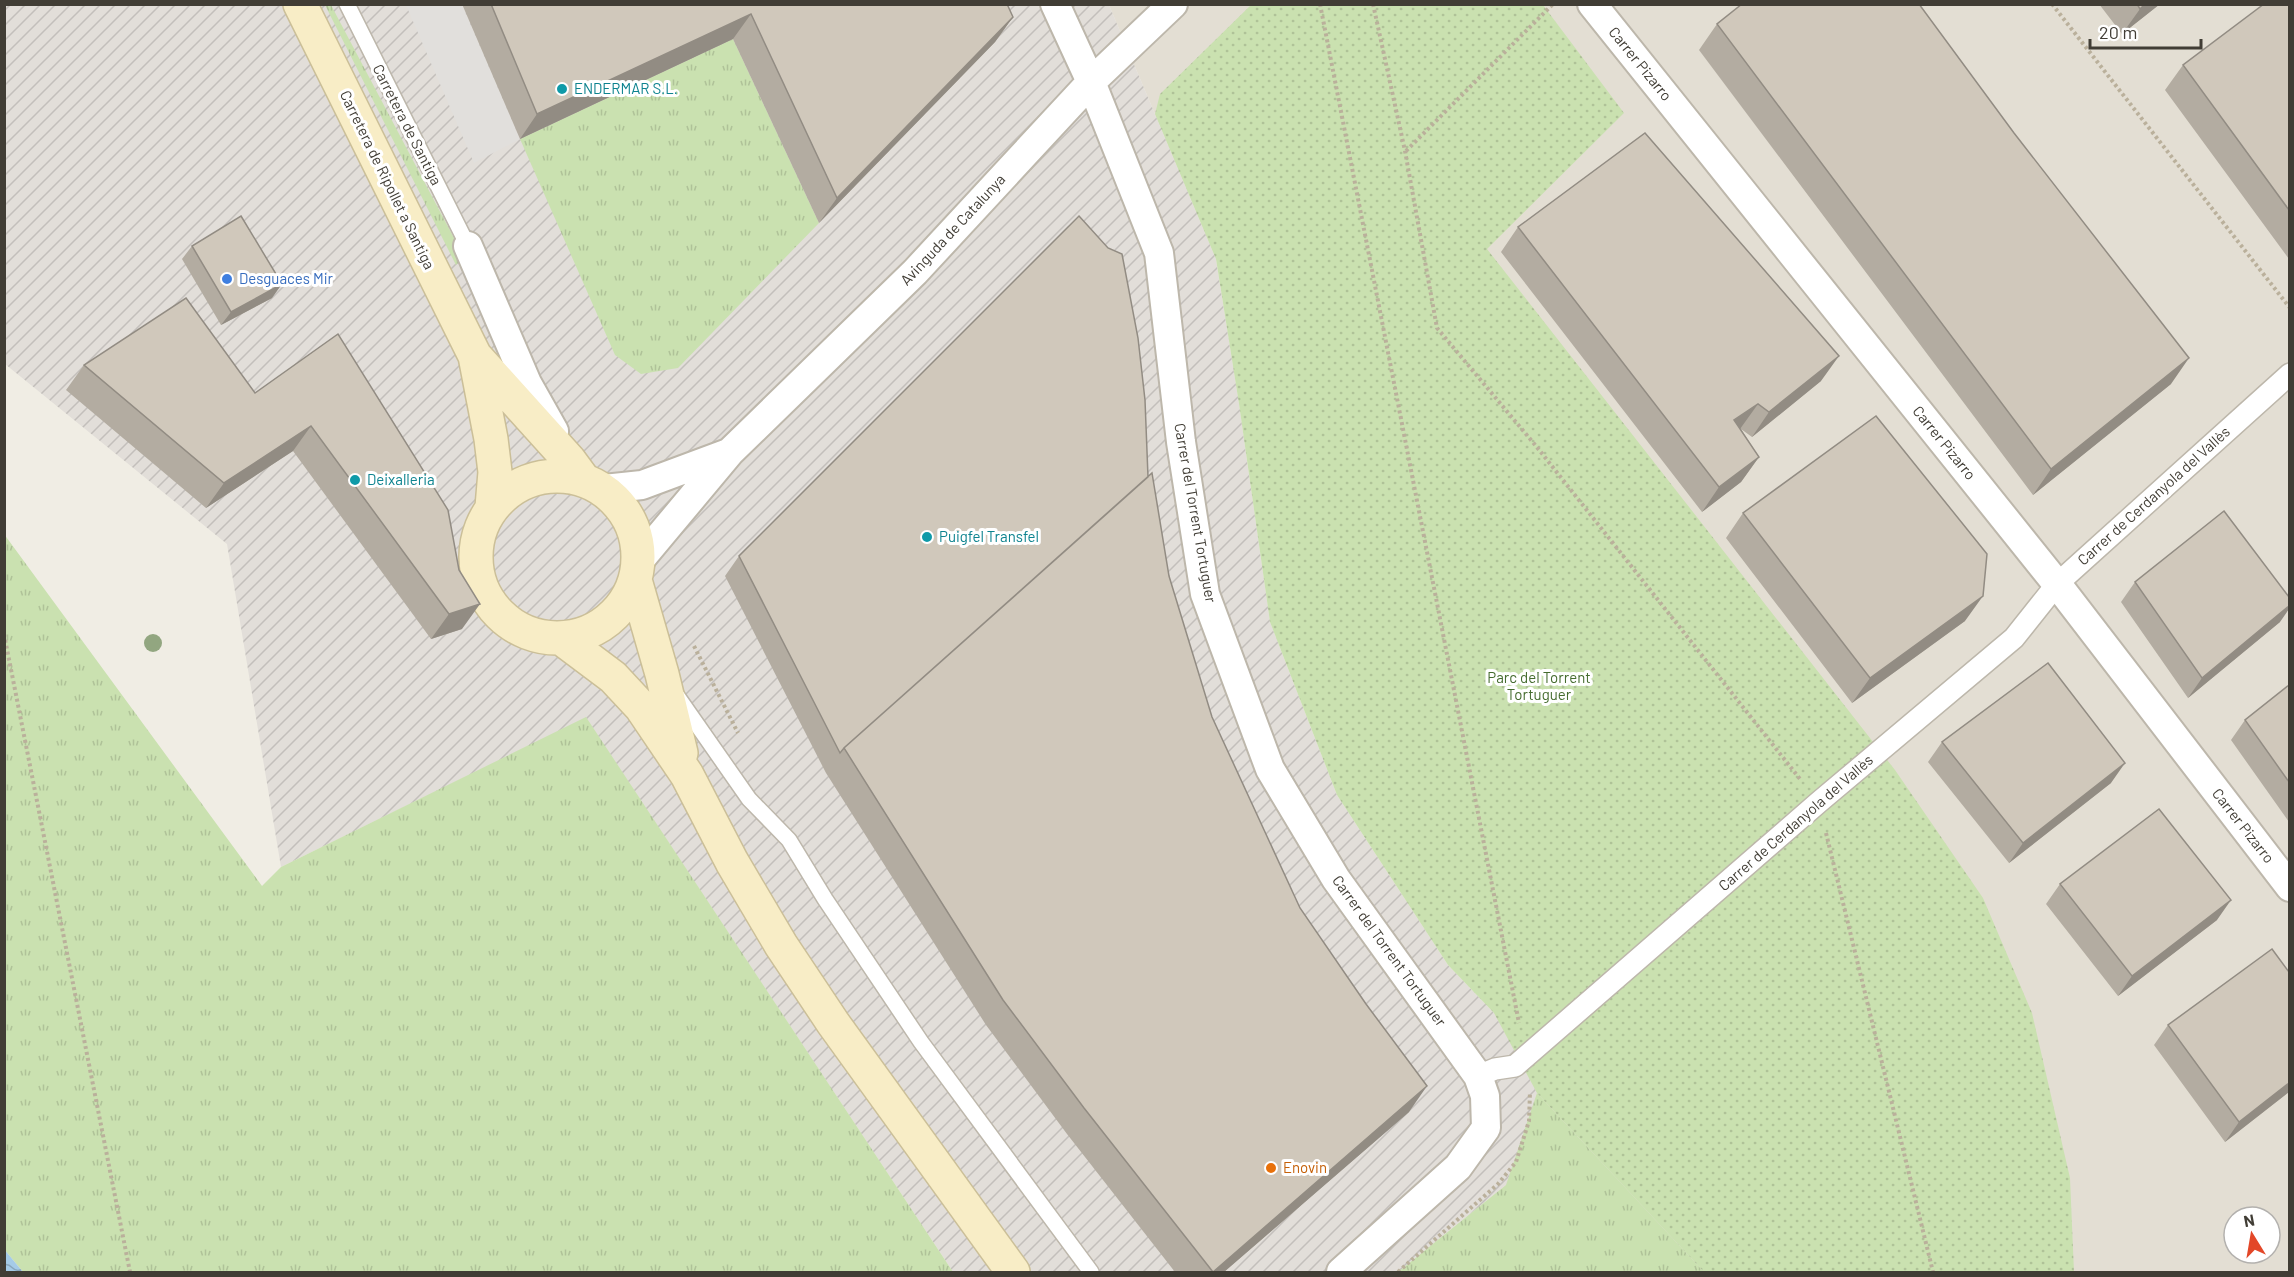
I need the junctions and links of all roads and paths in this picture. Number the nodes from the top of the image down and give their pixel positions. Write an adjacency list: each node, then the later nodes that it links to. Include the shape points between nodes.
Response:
1 (300, 4): 14 (main road, Carretera de Ripollet a Santiga)
2 (346, 4): 12 (lane, Carretera de Santiga)
3 (1055, 4): 10 (street, Carrer del Torrent Tortuguer)
4 (1173, 4): 10 (street, Avinguda de Catalunya)
5 (1320, 4): 27 (path)
6 (1373, 4): 11 (path)
7 (1553, 4): 11 (path)
8 (1592, 4): 20 (street, Carrer Pizarro)
9 (2052, 4): 13 (path)
10 (1091, 82): 16 (street, Avinguda de Catalunya, via 915,272); 28 (street, Carrer del Torrent Tortuguer, via 1160,253 1181,442 1205,594 1270,769 1336,879)
11 (1405, 151): 25 (path, via 1437,328 1536,446)
12 (468, 246): 17 (street, via 527,383)
13 (2289, 308)
14 (475, 356): 17 (main road); 18 (main road, via 492,439)
15 (2289, 374): 20 (street, Carrer de Cerdanyola del Vallès)
16 (730, 452): 17 (street, Avinguda de Catalunya, via 642,485); 19 (street, Avinguda de Catalunya)
17 (585, 476): 18 (main road, via 551,476 522,483); 19 (main road, via 622,506 631,519 637,535)
18 (492, 507): 22 (main road, via 475,550 482,592 504,621 529,634)
19 (637, 570): 22 (main road, via 622,603 604,623); 23 (main road)
20 (2057, 584): 25 (street, Carrer de Cerdanyola del Vallès, via 2014,638); 26 (street, Carrer Pizarro)
21 (4, 634): 29 (path)
22 (561, 638): 24 (main road, via 613,677 641,707)
23 (662, 674): 24 (main road); 31 (lane, via 749,799 789,840 921,1042)
24 (687, 776): 30 (main road, via 781,945)
25 (1819, 802): 27 (street, Carrer de Cerdanyola del Vallès); 34 (path)
26 (2289, 886)
27 (1525, 1057): 28 (street, Carrer de Cerdanyola del Vallès, via 1515,1066); 33 (path, via 1530,1085 1529,1121 1516,1162 1498,1184)
28 (1478, 1076): 32 (street, via 1485,1096 1486,1128 1458,1167)
29 (130, 1272)
30 (1013, 1272)
31 (1091, 1272)
32 (1341, 1272)
33 (1398, 1272)
34 (1933, 1272)

